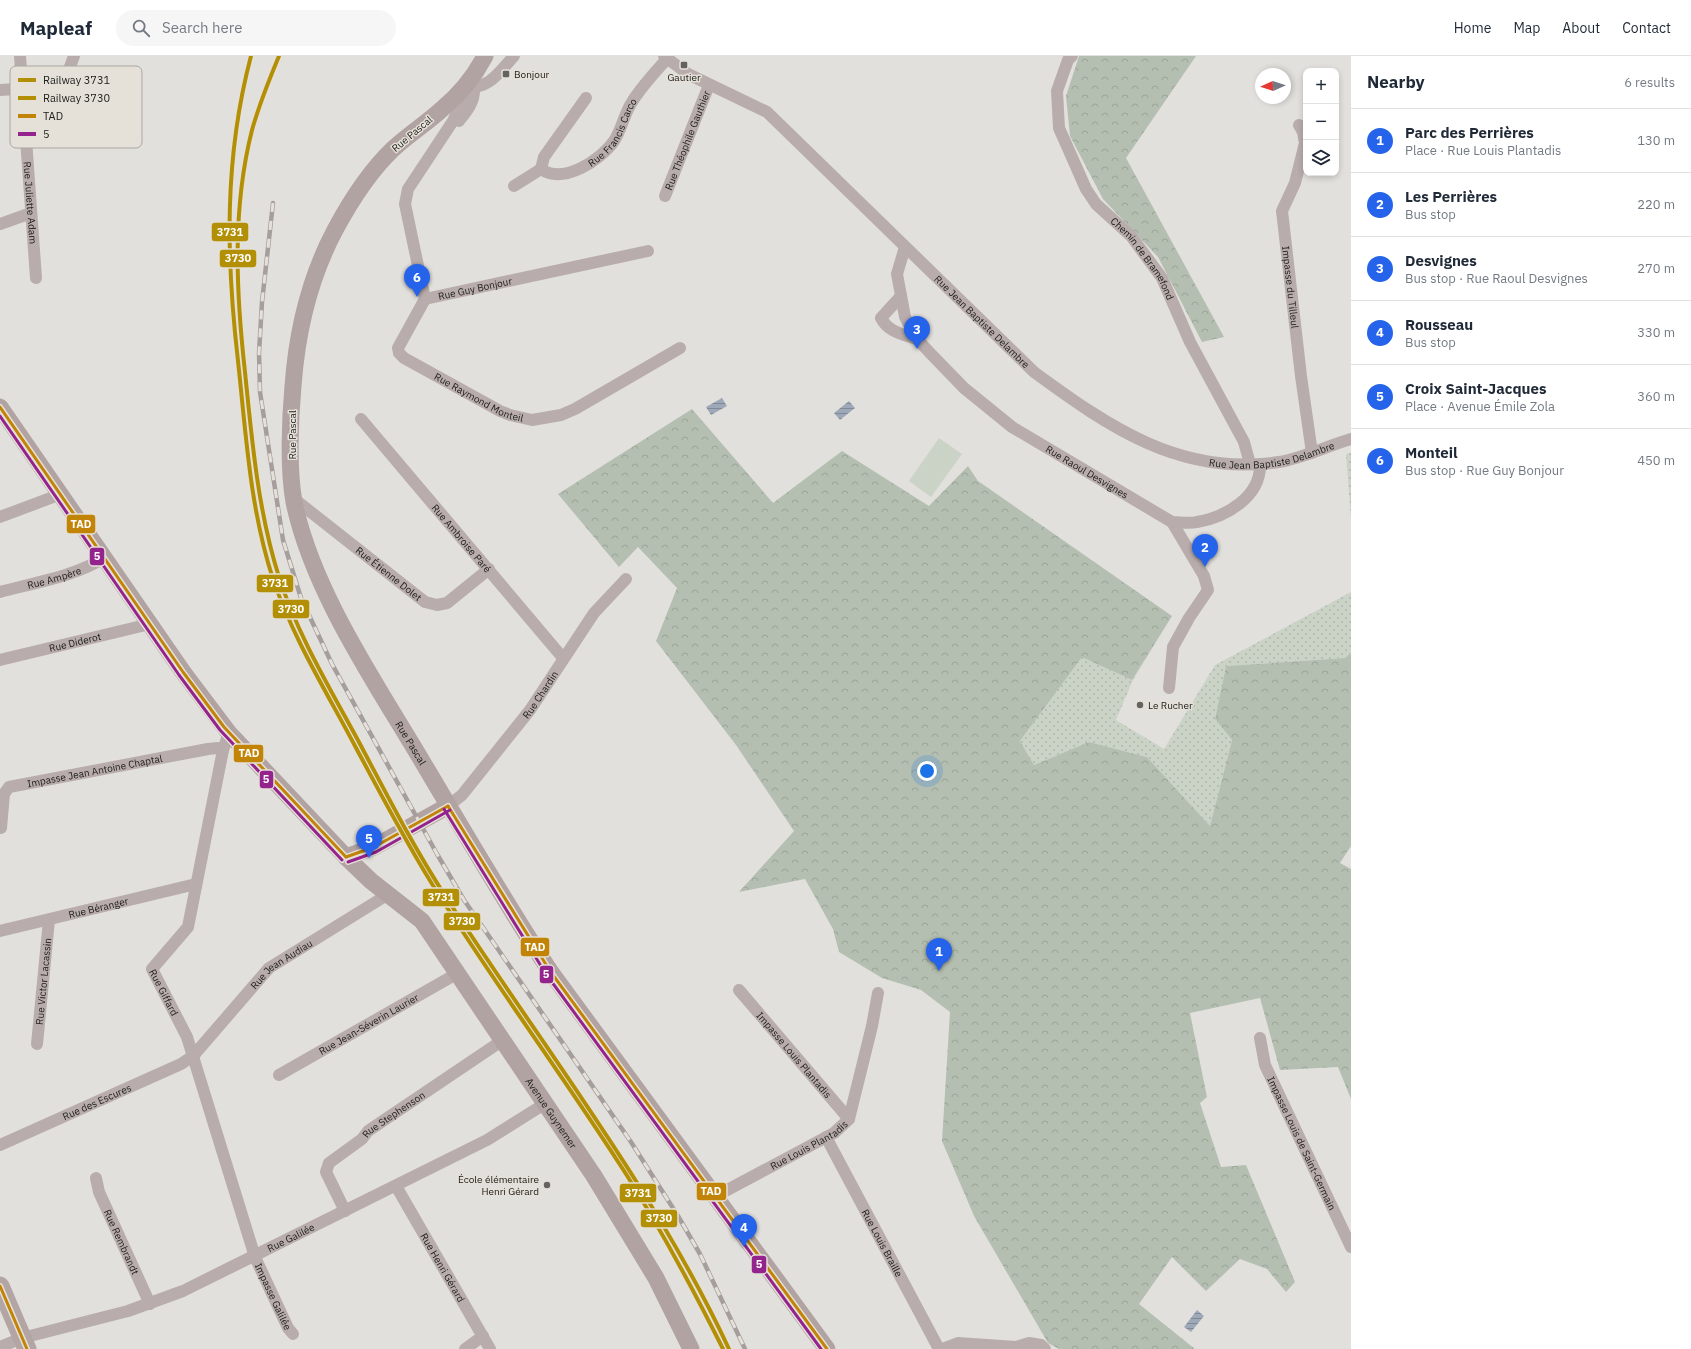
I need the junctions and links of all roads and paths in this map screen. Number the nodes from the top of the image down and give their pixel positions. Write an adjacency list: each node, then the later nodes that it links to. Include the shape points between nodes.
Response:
1 (20, 56): 7 (street, Rue Juliette Adam)
2 (74, 56): 8 (street)
3 (485, 56): 10 (main road, Rue Pascal)
4 (514, 56): 10 (street, via 492,80 481,87)
5 (1072, 56): 32 (street, Chemin de Bramefond, via 1068,60 1057,91 1059,128 1086,189 1096,204 1131,236 1162,278 1190,342)
6 (666, 58): 9 (street, Rue Jean Baptiste Delambre); 16 (street, Rue Francis Carco, via 631,103 615,140 601,156 585,166 568,172 548,174)
7 (21, 66)
8 (70, 66)
9 (709, 85): 18 (street, Rue Théophile Gauthier); 21 (street, Rue Jean Baptiste Delambre, via 767,112)
10 (468, 86): 25 (street, Rue Guy Bonjour, via 443,138 408,189 405,204); 34 (main road, Rue Pascal, via 407,136 378,166 342,217 318,268 301,324 294,366 291,447)
11 (0, 90): 12 (street)
12 (10, 90)
13 (586, 98): 16 (street, via 544,157)
14 (1299, 125): 31 (street, Impasse du Tilleul, via 1305,144 1295,183 1282,211)
15 (26, 148): 19 (street, Rue Juliette Adam)
16 (541, 169): 17 (street)
17 (514, 186)
18 (665, 196)
19 (31, 213): 20 (street); 23 (street, Rue Juliette Adam)
20 (0, 224)
21 (904, 247): 24 (street, Rue Raoul Desvignes, via 897,274); 32 (street, Rue Jean Baptiste Delambre, via 1034,372 1134,438 1167,453 1199,461)
22 (648, 251): 25 (street, Rue Guy Bonjour)
23 (36, 278)
24 (901, 296): 26 (street, Rue Raoul Desvignes, via 905,317); 26 (street, Rue Raoul Desvignes, via 881,318 884,325 894,331)
25 (425, 299): 27 (street, Rue Raymond Monteil, via 398,348 399,353 500,411 520,418 540,420 576,409)
26 (917, 339): 36 (street, Rue Raoul Desvignes, via 964,388 1012,426)
27 (680, 348)
28 (0, 406): 33 (main road, Avenue Guynemer)
29 (361, 419): 38 (street, Rue Ambroise Paré)
30 (1351, 439): 31 (street, Rue Jean Baptiste Delambre)
31 (1312, 453): 32 (street, Rue Jean Baptiste Delambre, via 1280,462)
32 (1255, 464): 36 (street, via 1257,484 1246,500 1227,512 1197,522)
33 (62, 494): 35 (street); 37 (main road, Avenue Guynemer)
34 (293, 498): 38 (street, Rue Étienne Dolet, via 425,602 437,605 446,603); 47 (main road, Rue Pascal, via 304,539 326,592 378,688)
35 (0, 517)
36 (1172, 522): 44 (street, via 1204,576 1208,590 1173,647)
37 (105, 557): 40 (street, Rue Ampère, via 70,572); 41 (main road, Avenue Guynemer)
38 (488, 569): 42 (street, Rue Ambroise Paré)
39 (626, 579): 42 (street, Rue Chardin, via 594,613)
40 (0, 592)
41 (150, 624): 43 (street, Rue Diderot); 45 (main road, Avenue Guynemer)
42 (563, 658): 47 (street, Rue Chardin, via 530,710 462,795)
43 (0, 660)
44 (1168, 688)
45 (229, 733): 46 (street, Rue Giffard); 49 (main road, Avenue Guynemer)
46 (222, 750): 48 (street, Impasse Jean Antoine Chaptal, via 208,749 9,787 4,794); 50 (street, Rue Giffard)
47 (448, 806): 49 (main road, via 374,847); 68 (main road, Rue Pascal, via 550,971)
48 (1, 828)
49 (346, 857): 51 (main road, Avenue Guynemer)
50 (196, 884): 52 (street, Rue Béranger); 60 (street, Rue Giffard, via 188,927 152,969 187,1037)
51 (388, 895): 54 (main road, Avenue Guynemer, via 422,921); 60 (street, Rue Jean Audiau, via 269,968)
52 (49, 920): 53 (street, Rue Béranger); 59 (street, Rue Victor Lacassin)
53 (0, 931)
54 (458, 973): 58 (main road, Avenue Guynemer); 61 (street, Rue Jean-Séverin Laurier)
55 (739, 990): 63 (street, Impasse Louis Plantadis)
56 (878, 992): 63 (street, Rue Louis Plantadis)
57 (1260, 1038): 70 (street, Impasse Louis de Saint-Germain, via 1265,1065)
58 (503, 1040): 62 (main road, Avenue Guynemer); 69 (street, Rue Stephenson, via 389,1115 329,1163 326,1172)
59 (37, 1044)
60 (193, 1056): 65 (street, Rue des Escures, via 181,1064); 71 (street, Rue Giffard)
61 (279, 1075)
62 (546, 1103): 67 (street, Rue Galilée, via 487,1140); 80 (main road, Avenue Guynemer, via 656,1278)
63 (850, 1119): 64 (street, Rue Louis Plantadis)
64 (826, 1137): 68 (street, Rue Louis Plantadis); 82 (street, Rue Louis Braille)
65 (0, 1145)
66 (96, 1178): 73 (street, Rue Rembrandt, via 99,1192)
67 (396, 1186): 69 (street, Rue Galilée); 75 (street, Rue Henri Gérard)
68 (716, 1196): 81 (main road, Rue Pascal)
69 (345, 1211): 71 (street, Rue Galilée)
70 (1351, 1247)
71 (255, 1257): 73 (street, Rue Galilée); 74 (street, Impasse Galilée)
72 (0, 1286): 76 (main road)
73 (150, 1304): 76 (street, Rue Galilée)
74 (293, 1334)
75 (482, 1336): 78 (street); 79 (street, Rue Henri Gérard)
76 (24, 1343): 77 (street, Rue Galilée)
77 (0, 1347)
78 (465, 1349)
79 (490, 1349)
80 (691, 1349)
81 (827, 1349)
82 (941, 1349): 83 (street, via 958,1343 1016,1347 1029,1342 1041,1345)
83 (1045, 1349)

